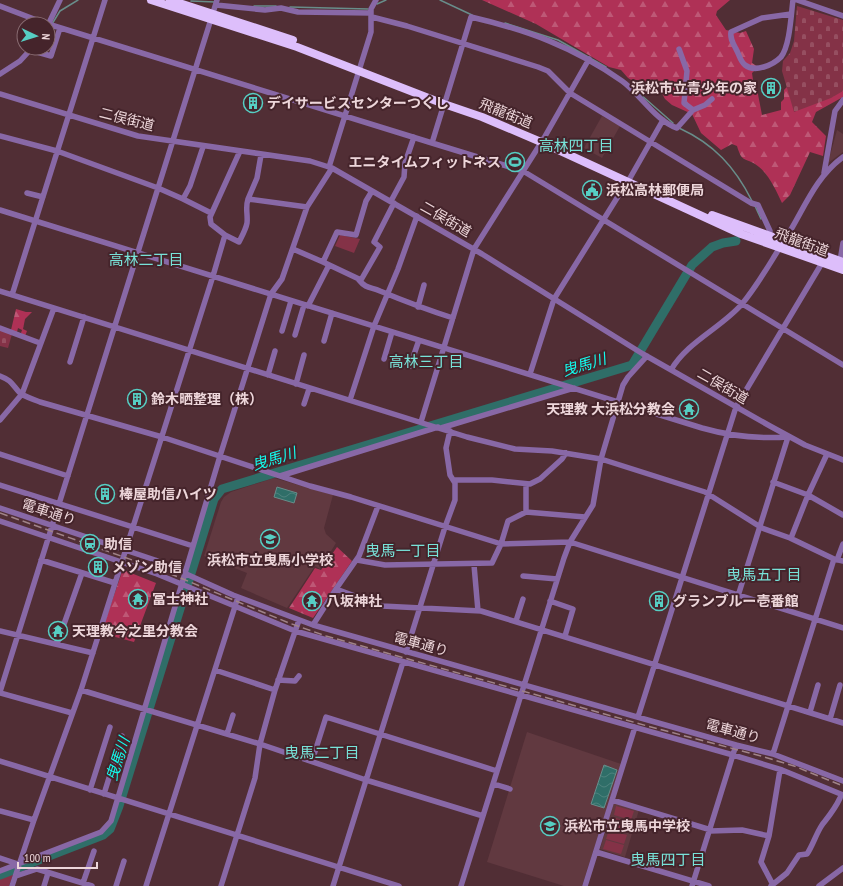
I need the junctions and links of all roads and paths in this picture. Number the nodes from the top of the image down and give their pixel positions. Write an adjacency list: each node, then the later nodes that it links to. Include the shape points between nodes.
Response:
1 (60, 0): 13 (street)
2 (105, 0): 16 (street)
3 (151, 0): 9 (highway, 飛龍街道)
4 (170, 0): 9 (highway, 飛龍街道)
5 (376, 0): 10 (street)
6 (793, 0): 11 (street)
7 (797, 0): 14 (street)
8 (0, 6): 12 (street)
9 (215, 7): 10 (street); 21 (highway, 飛龍街道); 22 (street)
10 (372, 13): 17 (street); 21 (street, via 371,32)
11 (791, 14): 11 (street, via 762,18 731,32 731,40 743,64 760,69 780,57 786,47)
12 (27, 16)
13 (54, 16)
14 (843, 16)
15 (56, 27): 16 (street)
16 (92, 38): 22 (street); 30 (street)
17 (463, 43): 20 (street, via 471,17 535,34); 24 (street, via 548,71); 28 (street)
18 (679, 49): 29 (street, via 687,71 684,103)
19 (25, 56): 23 (street)
20 (589, 59): 24 (street); 32 (street, via 623,82)
21 (360, 68): 28 (highway, 飛龍街道); 31 (street)
22 (194, 70): 31 (street); 37 (street)
23 (0, 74)
24 (570, 93): 35 (street); 36 (street)
25 (0, 94): 30 (street, 二俣街道)
26 (712, 99): 29 (street)
27 (843, 100): 46 (street, via 835,111)
28 (445, 102): 35 (highway, 飛龍街道, via 513,124); 38 (street)
29 (693, 110): 32 (street, via 678,126)
30 (69, 116): 37 (street, 二俣街道, via 138,136); 40 (street)
31 (344, 117): 34 (street); 44 (street)
32 (663, 120): 36 (street)
33 (0, 136): 40 (street)
34 (414, 137): 38 (street); 54 (street, via 405,163 404,177)
35 (543, 140): 45 (street); 47 (highway, 飛龍街道)
36 (651, 141): 47 (street); 62 (street, via 758,205 770,231)
37 (172, 142): 39 (street, 二俣街道); 48 (street)
38 (432, 142): 45 (street)
39 (203, 146): 41 (street, 二俣街道); 53 (street)
40 (57, 151): 48 (street); 51 (street)
41 (240, 151): 42 (street, 二俣街道); 57 (street)
42 (261, 155): 44 (street, 二俣街道, via 310,161); 52 (street, via 257,178)
43 (843, 157): 46 (street)
44 (331, 168): 49 (street, 二俣街道); 55 (street)
45 (523, 171): 60 (street); 66 (street)
46 (824, 173): 64 (street)
47 (628, 180): 60 (street); 62 (highway, 飛龍街道); 64 (highway, 飛龍街道, via 741,234)
48 (158, 188): 53 (street); 67 (street)
49 (372, 191): 54 (street, 二俣街道); 68 (street, via 366,201 356,235 337,232)
50 (27, 192): 51 (street)
51 (43, 197): 59 (street)
52 (248, 199): 55 (street); 61 (street, via 246,227 239,242)
53 (183, 200): 57 (street)
54 (392, 202): 58 (street, 二俣街道); 74 (street, via 374,242 380,247)
55 (307, 207): 65 (street)
56 (0, 210): 59 (street)
57 (211, 213): 61 (street, via 211,224)
58 (417, 216): 66 (street, 二俣街道); 79 (street)
59 (36, 220): 67 (street); 78 (street)
60 (603, 220): 80 (street); 82 (street)
61 (225, 235): 73 (street)
62 (769, 237): 64 (highway, 飛龍街道)
63 (843, 243): 69 (street)
64 (781, 244): 69 (highway, 飛龍街道); 70 (highway, 飛龍街道); 82 (street)
65 (293, 249): 68 (street); 77 (street, via 282,279)
66 (474, 249): 80 (street, 二俣街道); 88 (street)
67 (138, 252): 73 (street); 91 (street)
68 (323, 262): 71 (street)
69 (842, 262)
70 (822, 263): 72 (highway, 飛龍街道); 92 (street)
71 (329, 265): 74 (street); 83 (street)
72 (843, 270)
73 (213, 276): 77 (street); 100 (street)
74 (359, 280): 79 (street, via 371,290 378,290)
75 (424, 284): 84 (street)
76 (0, 292): 78 (street)
77 (272, 294): 81 (street); 108 (street)
78 (12, 295): 85 (street)
79 (387, 295): 84 (street); 89 (street)
80 (554, 299): 102 (street, 二俣街道); 111 (street)
81 (291, 301): 83 (street); 93 (street)
82 (742, 304): 92 (street); 109 (street, via 684,353)
83 (306, 305): 86 (street); 95 (street)
84 (418, 307): 88 (street)
85 (54, 308): 87 (street); 98 (street)
86 (332, 314): 89 (street); 97 (street)
87 (84, 318): 91 (street); 105 (street)
88 (453, 318): 99 (street)
89 (374, 326): 94 (street); 117 (street)
90 (0, 328): 98 (street)
91 (115, 328): 100 (street); 121 (street)
92 (783, 328): 106 (street); 120 (street)
93 (282, 331)
94 (392, 332): 96 (street); 104 (street)
95 (295, 335)
96 (419, 340): 99 (street); 107 (street)
97 (324, 341)
98 (40, 344): 116 (street)
99 (444, 348): 111 (street); 123 (street)
100 (189, 350): 108 (street); 127 (street)
101 (275, 351): 110 (street)
102 (645, 355): 109 (street, 二俣街道); 118 (street, via 626,379)
103 (304, 356): 113 (street)
104 (384, 359)
105 (70, 362)
106 (843, 365)
107 (410, 366)
108 (248, 368): 110 (street); 132 (street)
109 (671, 370): 120 (street, 二俣街道)
110 (268, 374): 113 (street)
111 (530, 374): 114 (street)
112 (0, 376): 116 (street, via 13,382)
113 (296, 384): 115 (street)
114 (574, 387): 118 (street); 124 (street)
115 (309, 388): 117 (street); 119 (street)
116 (22, 394): 121 (street); 122 (street)
117 (350, 400): 123 (street)
118 (618, 402): 126 (street); 133 (street)
119 (304, 404)
120 (736, 407): 126 (street); 128 (street, 二俣街道)
121 (86, 416): 127 (street); 136 (street)
122 (0, 420)
123 (421, 422): 124 (street)
124 (438, 427): 125 (street); 135 (street)
125 (450, 431): 129 (street, via 515,450); 137 (street, via 446,448 450,475)
126 (727, 435): 128 (street); 141 (street)
127 (162, 437): 132 (street); 152 (street)
128 (788, 437): 131 (street, 二俣街道); 138 (street)
129 (566, 453): 133 (street); 139 (street, via 537,481)
130 (0, 454): 136 (street)
131 (827, 454): 134 (street, 二俣街道); 142 (street)
132 (220, 456): 135 (street); 159 (street)
133 (601, 459): 141 (street); 148 (street, via 593,505)
134 (843, 460)
135 (279, 475): 144 (street)
136 (68, 476): 143 (street)
137 (454, 480): 139 (street, via 492,480); 153 (street, via 454,502)
138 (773, 482): 142 (street); 151 (street)
139 (526, 484): 146 (street)
140 (0, 485): 143 (street)
141 (708, 495): 151 (street); 170 (street)
142 (808, 495): 147 (street); 155 (street)
143 (59, 504): 150 (street); 152 (street)
144 (378, 506): 153 (street); 162 (street)
145 (0, 508): 150 (street, 電車通り)
146 (526, 512): 148 (street); 157 (street, via 508,520)
147 (843, 515)
148 (585, 517): 156 (street)
149 (0, 521): 154 (street, 電車通り)
150 (52, 526): 154 (street); 160 (street, 電車通り)
151 (759, 526): 155 (street); 175 (street)
152 (133, 527): 159 (street); 160 (street)
153 (445, 527): 157 (street); 165 (street)
154 (48, 538): 161 (street); 164 (street, 電車通り)
155 (791, 538): 163 (street)
156 (570, 542): 157 (street); 170 (street); 171 (street)
157 (501, 544): 166 (street, via 492,564)
158 (843, 544): 163 (street)
159 (193, 546): 168 (street)
160 (126, 550): 164 (street); 168 (street, 電車通り)
161 (41, 560): 167 (street); 190 (street)
162 (357, 560): 165 (street, via 384,565); 174 (street)
163 (838, 560): 182 (street)
164 (122, 562): 172 (street); 173 (street, 電車通り)
165 (433, 564): 166 (street); 180 (street)
166 (474, 565): 181 (street)
167 (82, 573): 172 (street); 192 (street)
168 (186, 573): 173 (street); 176 (street, 電車通り)
169 (523, 576): 171 (street)
170 (682, 577): 175 (street); 196 (street)
171 (557, 579): 178 (street)
172 (115, 583): 194 (street)
173 (183, 584): 179 (street, 電車通り); 208 (street)
174 (336, 589): 180 (street, via 382,606); 185 (street)
175 (738, 596): 182 (street)
176 (238, 597): 179 (street); 183 (street, 電車通り)
177 (523, 599): 184 (street)
178 (550, 601): 187 (street); 191 (street, via 573,609)
179 (233, 607): 188 (street, 電車通り); 197 (street)
180 (419, 608): 181 (street); 193 (street)
181 (478, 611): 184 (street)
182 (816, 619): 186 (street); 207 (street)
183 (299, 620): 185 (street, 電車通り); 188 (street)
184 (516, 622): 187 (street)
185 (313, 625): 193 (street, 電車通り)
186 (843, 628)
187 (542, 629): 191 (street); 200 (street)
188 (295, 630): 195 (street, 電車通り); 199 (street)
189 (0, 631): 190 (street)
190 (17, 634): 192 (street); 205 (street)
191 (565, 636): 196 (street)
192 (57, 644): 194 (street)
193 (406, 652): 200 (street, 電車通り)
194 (93, 653): 203 (street)
195 (403, 662): 206 (street, 電車通り); 219 (street)
196 (654, 666): 207 (street); 212 (street)
197 (215, 670): 204 (street); 215 (street)
198 (299, 676): 199 (street, via 295,681)
199 (278, 680): 204 (street)
200 (524, 685): 206 (street); 212 (street, 電車通り)
201 (818, 685): 209 (street)
202 (840, 686): 213 (street)
203 (81, 690): 208 (street); 210 (street)
204 (275, 690): 221 (street)
205 (0, 693): 210 (street)
206 (522, 695): 216 (street, 電車通り); 228 (street)
207 (788, 707): 209 (street); 223 (street)
208 (145, 710): 215 (street); 237 (street)
209 (810, 712): 213 (street)
210 (72, 713): 229 (street)
211 (233, 715): 218 (street)
212 (638, 717): 222 (street, 電車通り)
213 (830, 719): 214 (street)
214 (843, 723)
215 (197, 726): 218 (street); 240 (street)
216 (635, 727): 224 (street, 電車通り); 238 (street)
217 (110, 728): 234 (street)
218 (227, 734): 221 (street)
219 (380, 734): 226 (street, via 326,717); 228 (street); 230 (street)
220 (122, 736): 235 (street)
221 (260, 744): 226 (street); 244 (street, via 254,778)
222 (736, 745): 223 (street, 電車通り); 224 (street)
223 (773, 754): 231 (street, 電車通り)
224 (733, 755): 227 (street, 電車通り); 243 (street)
225 (0, 761): 229 (street)
226 (312, 761): 230 (street)
227 (780, 770): 236 (street, 電車通り); 245 (street)
228 (497, 771): 232 (street)
229 (50, 777): 234 (street); 242 (street)
230 (366, 780): 241 (street); 250 (street)
231 (843, 781)
232 (494, 784): 233 (street); 241 (street)
233 (510, 789)
234 (90, 790): 235 (street)
235 (104, 794): 237 (street)
236 (841, 796): 257 (street, via 834,811 821,826 807,854 799,855 787,873)
237 (118, 799): 240 (street); 252 (street, via 111,821 101,832)
238 (612, 800): 243 (street); 247 (street)
239 (0, 811): 242 (street)
240 (168, 814): 244 (street); 261 (street)
241 (483, 816): 265 (street)
242 (34, 820): 252 (street)
243 (711, 830): 245 (street, via 743,830); 255 (street)
244 (237, 836): 250 (street); 262 (street)
245 (769, 836): 257 (street, via 761,862)
246 (94, 851): 256 (street)
247 (596, 852): 255 (street); 266 (street)
248 (0, 858): 252 (street)
249 (124, 860): 260 (street)
250 (338, 867): 263 (street); 264 (street)
251 (843, 868): 268 (street)
252 (17, 869): 253 (street); 254 (street, via 37,869); 258 (street)
253 (0, 871)
254 (48, 873): 256 (street); 259 (street)
255 (693, 884): 267 (street)
256 (89, 885)
257 (772, 885)
258 (12, 886)
259 (44, 886)
260 (116, 886)
261 (146, 886)
262 (220, 886)
263 (333, 886)
264 (399, 886)
265 (461, 886)
266 (585, 886)
267 (709, 886)
268 (819, 886)

